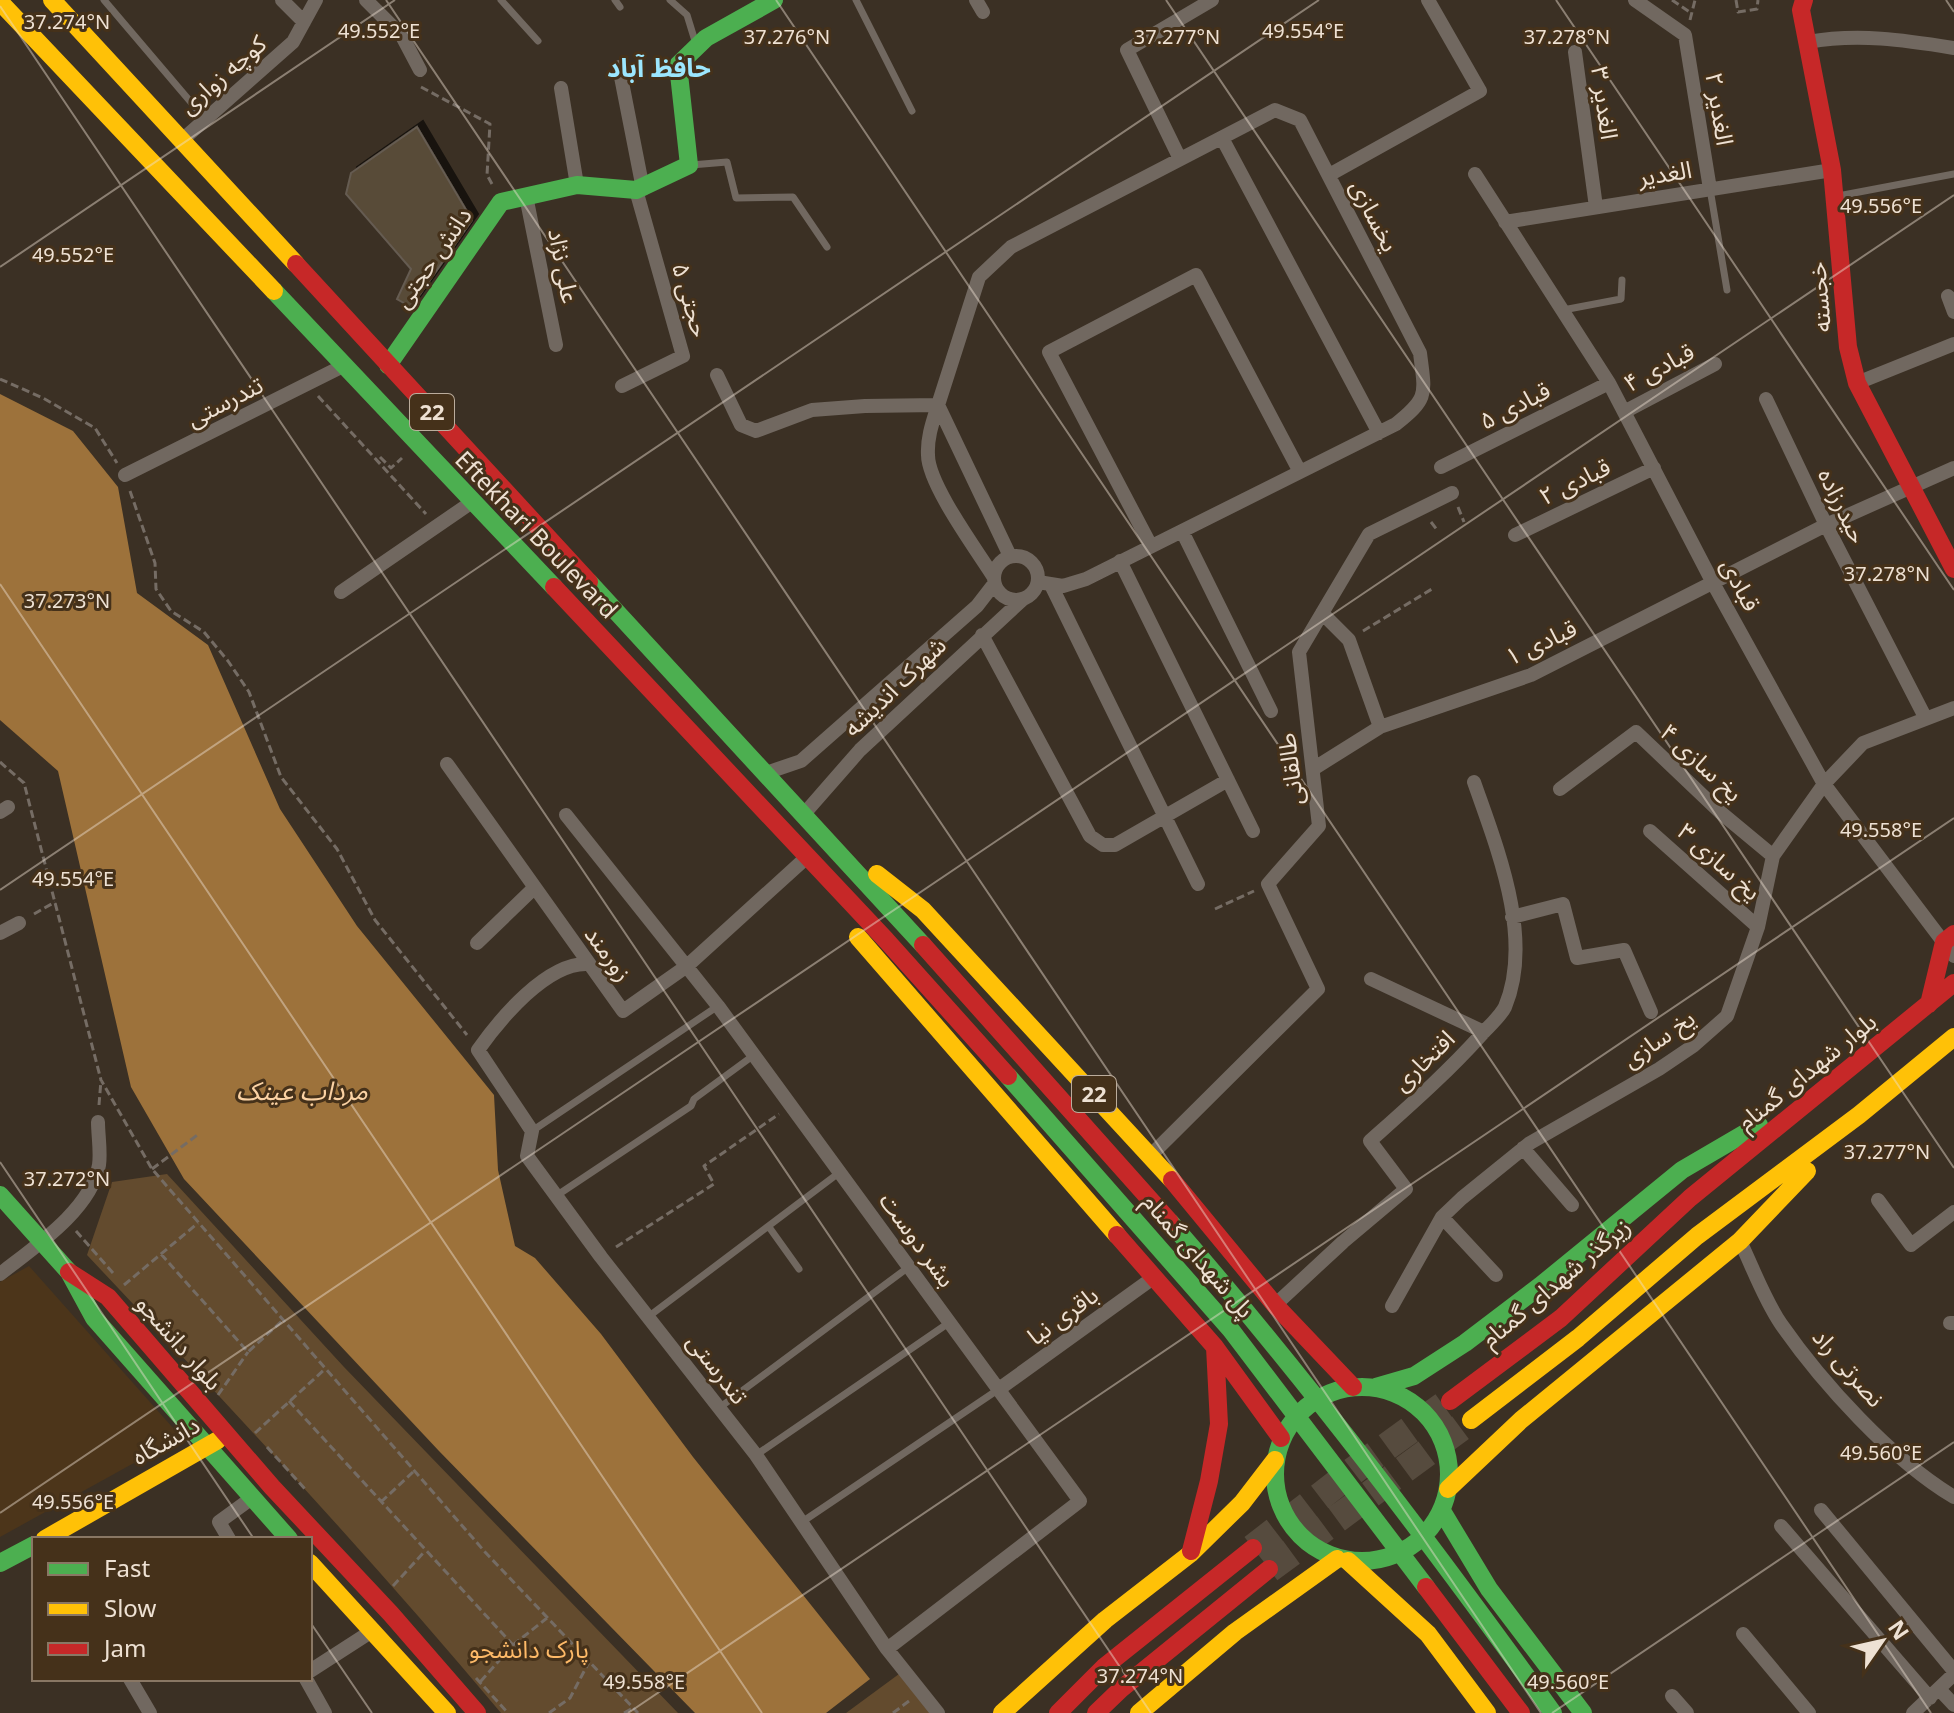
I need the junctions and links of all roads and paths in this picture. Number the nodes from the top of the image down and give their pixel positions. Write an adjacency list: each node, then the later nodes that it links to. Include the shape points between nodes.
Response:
1 (52, 0): 31 (main road, Eftekhari Boulevard / 22)
2 (104, 0): 29 (lane)
3 (282, 0): 19 (street)
4 (316, 0): 19 (street, کوچه زواری)
5 (366, 0): 26 (street, via 402,36)
6 (501, 0): 20 (lane)
7 (670, 0): 22 (lane, via 687,15)
8 (774, 0): 22 (main road)
9 (856, 0): 28 (lane)
10 (1212, 0): 32 (street, via 1127,50)
11 (1428, 0): 37 (street, via 1480,91)
12 (1635, 0): 40 (street, الغدیر ۲, via 1685,35)
13 (1672, 0): 18 (path)
14 (1736, 0): 15 (path, via 1738,12 1757,9)
15 (1758, 0)
16 (1804, 0): 21 (main road, خجسته)
17 (0, 2): 56 (main road, Eftekhari Boulevard / 22)
18 (1691, 13)
19 (304, 22): 29 (street, کوچه زواری, via 293,42)
20 (538, 41)
21 (1808, 42): 23 (street, via 1843,36); 34 (main road, خجسته)
22 (696, 47): 33 (main road, via 678,65)
23 (1954, 48)
24 (1575, 52): 44 (street, الغدیر ۳)
25 (619, 67): 39 (street)
26 (420, 70): 43 (path, via 413,81 490,124 487,175)
27 (561, 88): 38 (street)
28 (912, 111)
29 (206, 120): 31 (street, کوچه زواری)
30 (1222, 138): 32 (street, یخسازی); 37 (street, یخسازی, via 1275,110 1300,120); 66 (street)
31 (181, 141): 55 (main road, Eftekhari Boulevard / 22)
32 (1180, 159): 64 (street, یخسازی, via 1011,247 979,277)
33 (689, 165): 39 (main road); 46 (lane, via 727,162 736,198 793,197)
34 (1832, 170): 40 (street, الغدیر); 42 (main road, خجسته)
35 (1475, 174): 45 (street, قبادی)
36 (1954, 174): 42 (lane)
37 (1329, 175): 66 (street, یخسازی, via 1420,353 1425,387 1419,406)
38 (577, 185): 39 (main road, دانش حجتی); 41 (main road, دانش حجتی)
39 (639, 189): 62 (street, حجتی ۵, via 683,356)
40 (1710, 189): 44 (street, الغدیر); 48 (lane)
41 (526, 196): 43 (main road, دانش حجتی); 53 (street, علی نژاد)
42 (1835, 196): 60 (main road, خجسته, via 1848,347)
43 (501, 202): 55 (main road, دانش حجتی)
44 (1596, 207): 45 (street, الغدیر)
45 (1505, 222): 50 (street, قبادی)
46 (827, 247)
47 (1622, 280): 50 (lane, via 1621,299)
48 (1727, 290)
49 (1948, 296): 51 (street)
50 (1562, 311): 59 (street, قبادی)
51 (1954, 312)
52 (1954, 344): 60 (street)
53 (556, 345)
54 (1715, 364): 65 (street, قبادی ۴)
55 (388, 365): 103 (main road, Eftekhari Boulevard / 22)
56 (343, 366): 61 (street, تندرستی); 76 (main road, Eftekhari Boulevard / 22)
57 (717, 375): 64 (street, via 741,425 756,431 812,410)
58 (0, 379): 73 (path, via 95,428)
59 (1609, 383): 65 (street, قبادی); 68 (street, قبادی ۵)
60 (1857, 383): 74 (main road, خجسته)
61 (307, 384): 67 (path); 73 (street, تندرستی)
62 (622, 386)
63 (1766, 399): 77 (street, حیدرزاده)
64 (938, 405): 82 (street); 85 (street, یخسازی, via 928,458 938,486)
65 (1624, 412): 70 (street, قبادی)
66 (1379, 433): 72 (street, یخسازی)
67 (376, 459): 69 (path); 78 (path)
68 (1441, 467)
69 (391, 468)
70 (1654, 468): 80 (street, قبادی ۲); 86 (street, قبادی)
71 (1954, 468): 74 (street, قبادی ۱)
72 (1300, 472): 79 (street, یخسازی); 81 (street, via 1196,275 1049,352)
73 (125, 475): 135 (path, via 155,563 156,589 171,611 204,632 228,661 249,692 281,777 337,849 375,920)
74 (1910, 487): 77 (street, قبادی ۱); 84 (main road, خجسته)
75 (1452, 493): 91 (street, طالقانی, via 1369,534)
76 (472, 502): 78 (street); 114 (main road, Eftekhari Boulevard / 22)
77 (1826, 525): 86 (street, قبادی ۱); 98 (street, حیدرزاده)
78 (437, 526): 89 (street)
79 (1182, 531): 81 (street, یخسازی); 97 (street)
80 (1515, 535)
81 (1151, 546): 83 (street, یخسازی)
82 (1010, 556): 85 (street, via 999,564); 87 (street, via 1030,561)
83 (1120, 561): 87 (street, یخسازی, via 1075,583); 104 (street)
84 (1954, 569)
85 (994, 580): 90 (street, via 1008,600); 94 (street, شهرک اندیشه, via 977,606)
86 (1713, 583): 99 (street, قبادی ۱, via 1531,675); 106 (street, قبادی)
87 (1045, 584): 90 (street); 109 (street)
88 (1432, 589): 93 (path)
89 (341, 592)
90 (1023, 599): 92 (street, شهرک اندیشه)
91 (1322, 613): 93 (street); 102 (street, طالقانی, via 1299,652)
92 (982, 635): 95 (street, شهرک اندیشه); 109 (street, via 1090,836 1103,845 1115,845)
93 (1349, 640): 99 (street)
94 (909, 665): 95 (street); 103 (street, شهرک اندیشه, via 801,761)
95 (928, 686): 110 (street, شهرک اندیشه, via 860,750)
96 (1954, 708): 98 (street, یخ سازی)
97 (1271, 711)
98 (1925, 717): 106 (street, یخ سازی, via 1863,743)
99 (1380, 727): 102 (street, قبادی ۱)
100 (0, 762): 118 (path, via 24,783)
101 (447, 764): 117 (street, زورمند)
102 (1313, 769): 116 (street, طالقانی, via 1319,826)
103 (766, 773): 110 (main road, Eftekhari Boulevard / 22)
104 (1228, 780): 109 (street); 111 (street)
105 (1474, 782): 120 (street, افتخاری, via 1503,865)
106 (1824, 784): 113 (street, یخ سازی); 125 (street, قبادی)
107 (1560, 789): 113 (street, یخ سازی ۴, via 1636,732)
108 (566, 815): 127 (street, بشر دوست)
109 (1165, 817): 115 (street)
110 (808, 819): 145 (main road, 22, via 923,910); 253 (main road, پل شهدای گمنام, via 1250,1314)
111 (1253, 831)
112 (1650, 831): 122 (street, یخ سازی ۳)
113 (1773, 856): 122 (street, یخ سازی)
114 (807, 857): 127 (street, زورمند); 158 (main road, 22, via 829,904); 252 (main road, پل شهدای گمنام, via 1050,1122 1231,1330)
115 (1198, 884)
116 (1268, 884): 119 (path); 145 (street, via 1318,989)
117 (533, 889): 124 (street); 126 (street, زورمند)
118 (55, 902): 121 (path); 137 (path)
119 (1215, 909)
120 (1512, 917): 132 (street, via 1563,904 1577,958 1624,950); 133 (street, افتخاری, via 1517,955 1504,1009)
121 (19, 923): 123 (street)
122 (1758, 927): 144 (street, یخ سازی, via 1727,1016 1659,1069)
123 (0, 933)
124 (477, 943)
125 (1951, 944): 130 (main road)
126 (588, 964): 127 (street, زورمند, via 623,1011); 135 (street, via 566,967 521,998)
127 (687, 966): 131 (street, بشر دوست)
128 (1371, 979): 133 (street)
129 (1954, 983): 130 (main road, بلوار شهدای گمنام)
130 (1929, 1004): 138 (main road, بلوار شهدای گمنام)
131 (718, 1006): 136 (street, بشر دوست); 142 (lane)
132 (1651, 1012)
133 (1484, 1032): 172 (street, افتخاری, via 1370,1141 1406,1189)
134 (1954, 1037): 140 (main road)
135 (478, 1050): 142 (street, تندرستی)
136 (754, 1055): 139 (street, بشر دوست); 150 (lane, via 691,1106)
137 (101, 1080): 141 (path); 146 (path)
138 (1832, 1082): 151 (main road, بلوار شهدای گمنام); 182 (main road, via 1682,1170 1465,1343 1414,1376)
139 (792, 1105): 147 (street, بشر دوست); 163 (path, via 704,1166 714,1184)
140 (1859, 1115): 161 (main road); 189 (main road, via 1697,1236)
141 (98, 1122): 156 (street, via 99,1166)
142 (532, 1131): 150 (street, تندرستی, via 527,1156)
143 (200, 1133): 146 (path)
144 (1523, 1148): 153 (street); 155 (street, یخ سازی)
145 (1151, 1155): 148 (main road, 22)
146 (152, 1169): 157 (path)
147 (840, 1172): 159 (lane); 164 (street, بشر دوست)
148 (1175, 1183): 158 (main road, via 1170,1210 1159,1224 1128,1233); 172 (main road, 22)
149 (0, 1195): 160 (main road)
150 (556, 1196): 163 (street, تندرستی)
151 (1690, 1198): 186 (main road, زیرگذر شهدای گمنام, via 1561,1318)
152 (1878, 1200): 154 (street, via 1911,1245)
153 (1572, 1205)
154 (1954, 1212)
155 (1442, 1217): 169 (street); 173 (street, یخ سازی)
156 (65, 1220): 160 (street); 168 (path)
157 (198, 1223): 162 (path); 175 (path)
158 (1107, 1225): 170 (main road, 22)
159 (769, 1227): 165 (lane); 174 (lane)
160 (41, 1241): 166 (main road); 167 (street)
161 (1740, 1241): 198 (main road, via 1521,1420); 200 (street, نصرتی راد, via 1780,1322 1845,1404 1929,1482)
162 (161, 1254): 171 (path); 178 (path)
163 (601, 1257): 174 (street, تندرستی)
164 (910, 1266): 176 (street, بشر دوست); 187 (lane)
165 (799, 1269)
166 (69, 1272): 171 (main road, بلوار دانشجو); 194 (main road, بلوار دانشجو, via 94,1318)
167 (0, 1274)
168 (114, 1274)
169 (1496, 1275)
170 (1153, 1278): 177 (main road, 22); 183 (street, باقری نیا)
171 (108, 1297): 188 (main road, بلوار دانشجو)
172 (1275, 1305): 177 (main road, via 1277,1318 1266,1343 1241,1355); 181 (main road, 22)
173 (1392, 1306)
174 (648, 1317): 187 (street, تندرستی)
175 (283, 1320): 178 (path); 179 (path)
176 (950, 1322): 183 (street, بشر دوست); 195 (lane)
177 (1215, 1347): 192 (main road, 22); 213 (main road, via 1219,1424)
178 (248, 1352): 184 (path)
179 (325, 1369): 185 (path); 197 (path)
180 (210, 1383): 184 (path)
181 (1353, 1387): 182 (main road); 192 (main road, via 1310,1403)
182 (1376, 1387): 198 (main road, via 1415,1403 1433,1423 1444,1443)
183 (999, 1389): 205 (lane); 226 (street, بشر دوست, via 1080,1501)
184 (220, 1393): 188 (path)
185 (289, 1401): 190 (path); 202 (path)
186 (1450, 1401)
187 (719, 1408): 195 (street, تندرستی)
188 (206, 1411): 191 (main road, بلوار دانشجو)
189 (1471, 1420)
190 (255, 1433)
191 (227, 1435): 194 (main road, دانشگاه); 220 (main road, بلوار دانشجو)
192 (1281, 1438): 196 (main road)
193 (264, 1443): 199 (path)
194 (206, 1446): 201 (main road, بلوار دانشجو); 207 (main road, دانشگاه)
195 (756, 1455): 205 (street, تندرستی)
196 (1275, 1460): 213 (main road, via 1242,1503); 214 (main road, via 1274,1483 1290,1525 1306,1542)
197 (414, 1471): 202 (path); 221 (path)
198 (1448, 1489): 204 (main road)
199 (310, 1494)
200 (1954, 1497)
201 (252, 1498): 208 (street, via 219,1522); 209 (main road, بلوار دانشجو)
202 (381, 1502): 212 (path)
203 (1821, 1510): 230 (street)
204 (1442, 1511): 214 (main road, via 1413,1546 1393,1557); 219 (main road)
205 (800, 1523): 226 (street, تندرستی)
206 (1781, 1526): 234 (street)
207 (50, 1537)
208 (228, 1537)
209 (287, 1537)
210 (32, 1547): 215 (main road, دانشگاه)
211 (1253, 1548): 248 (main road, via 1104,1667)
212 (425, 1551): 218 (path); 225 (path)
213 (1190, 1554): 247 (main road, via 1105,1620)
214 (1342, 1560): 223 (main road); 250 (main road, via 1254,1616)
215 (0, 1563)
216 (312, 1565): 222 (main road)
217 (1269, 1569): 249 (main road)
218 (393, 1586)
219 (1489, 1589): 223 (main road); 254 (main road)
220 (391, 1614): 222 (main road); 237 (main road, بلوار دانشجو)
221 (547, 1618): 225 (path); 227 (path)
222 (372, 1631): 228 (street); 241 (main road)
223 (1428, 1634): 251 (main road)
224 (1743, 1634): 256 (street)
225 (513, 1645): 233 (path)
226 (887, 1649): 246 (street, تندرستی)
227 (589, 1662): 238 (path); 243 (path, via 570,1698)
228 (312, 1670)
229 (470, 1671): 233 (path)
230 (1954, 1672): 234 (street)
231 (131, 1681): 239 (street)
232 (307, 1681): 240 (street)
233 (480, 1682): 237 (path); 242 (path)
234 (1934, 1693): 236 (street); 257 (street)
235 (1672, 1696): 255 (street)
236 (1954, 1705)
237 (472, 1708)
238 (633, 1708): 244 (path); 245 (path)
239 (150, 1713)
240 (325, 1713)
241 (447, 1713)
242 (508, 1713)
243 (549, 1713)
244 (624, 1713)
245 (638, 1713)
246 (938, 1713)
247 (1002, 1713)
248 (1058, 1713)
249 (1096, 1713)
250 (1139, 1713)
251 (1487, 1713)
252 (1521, 1713)
253 (1553, 1713)
254 (1583, 1713)
255 (1687, 1713)
256 (1809, 1713)
257 (1913, 1713)

